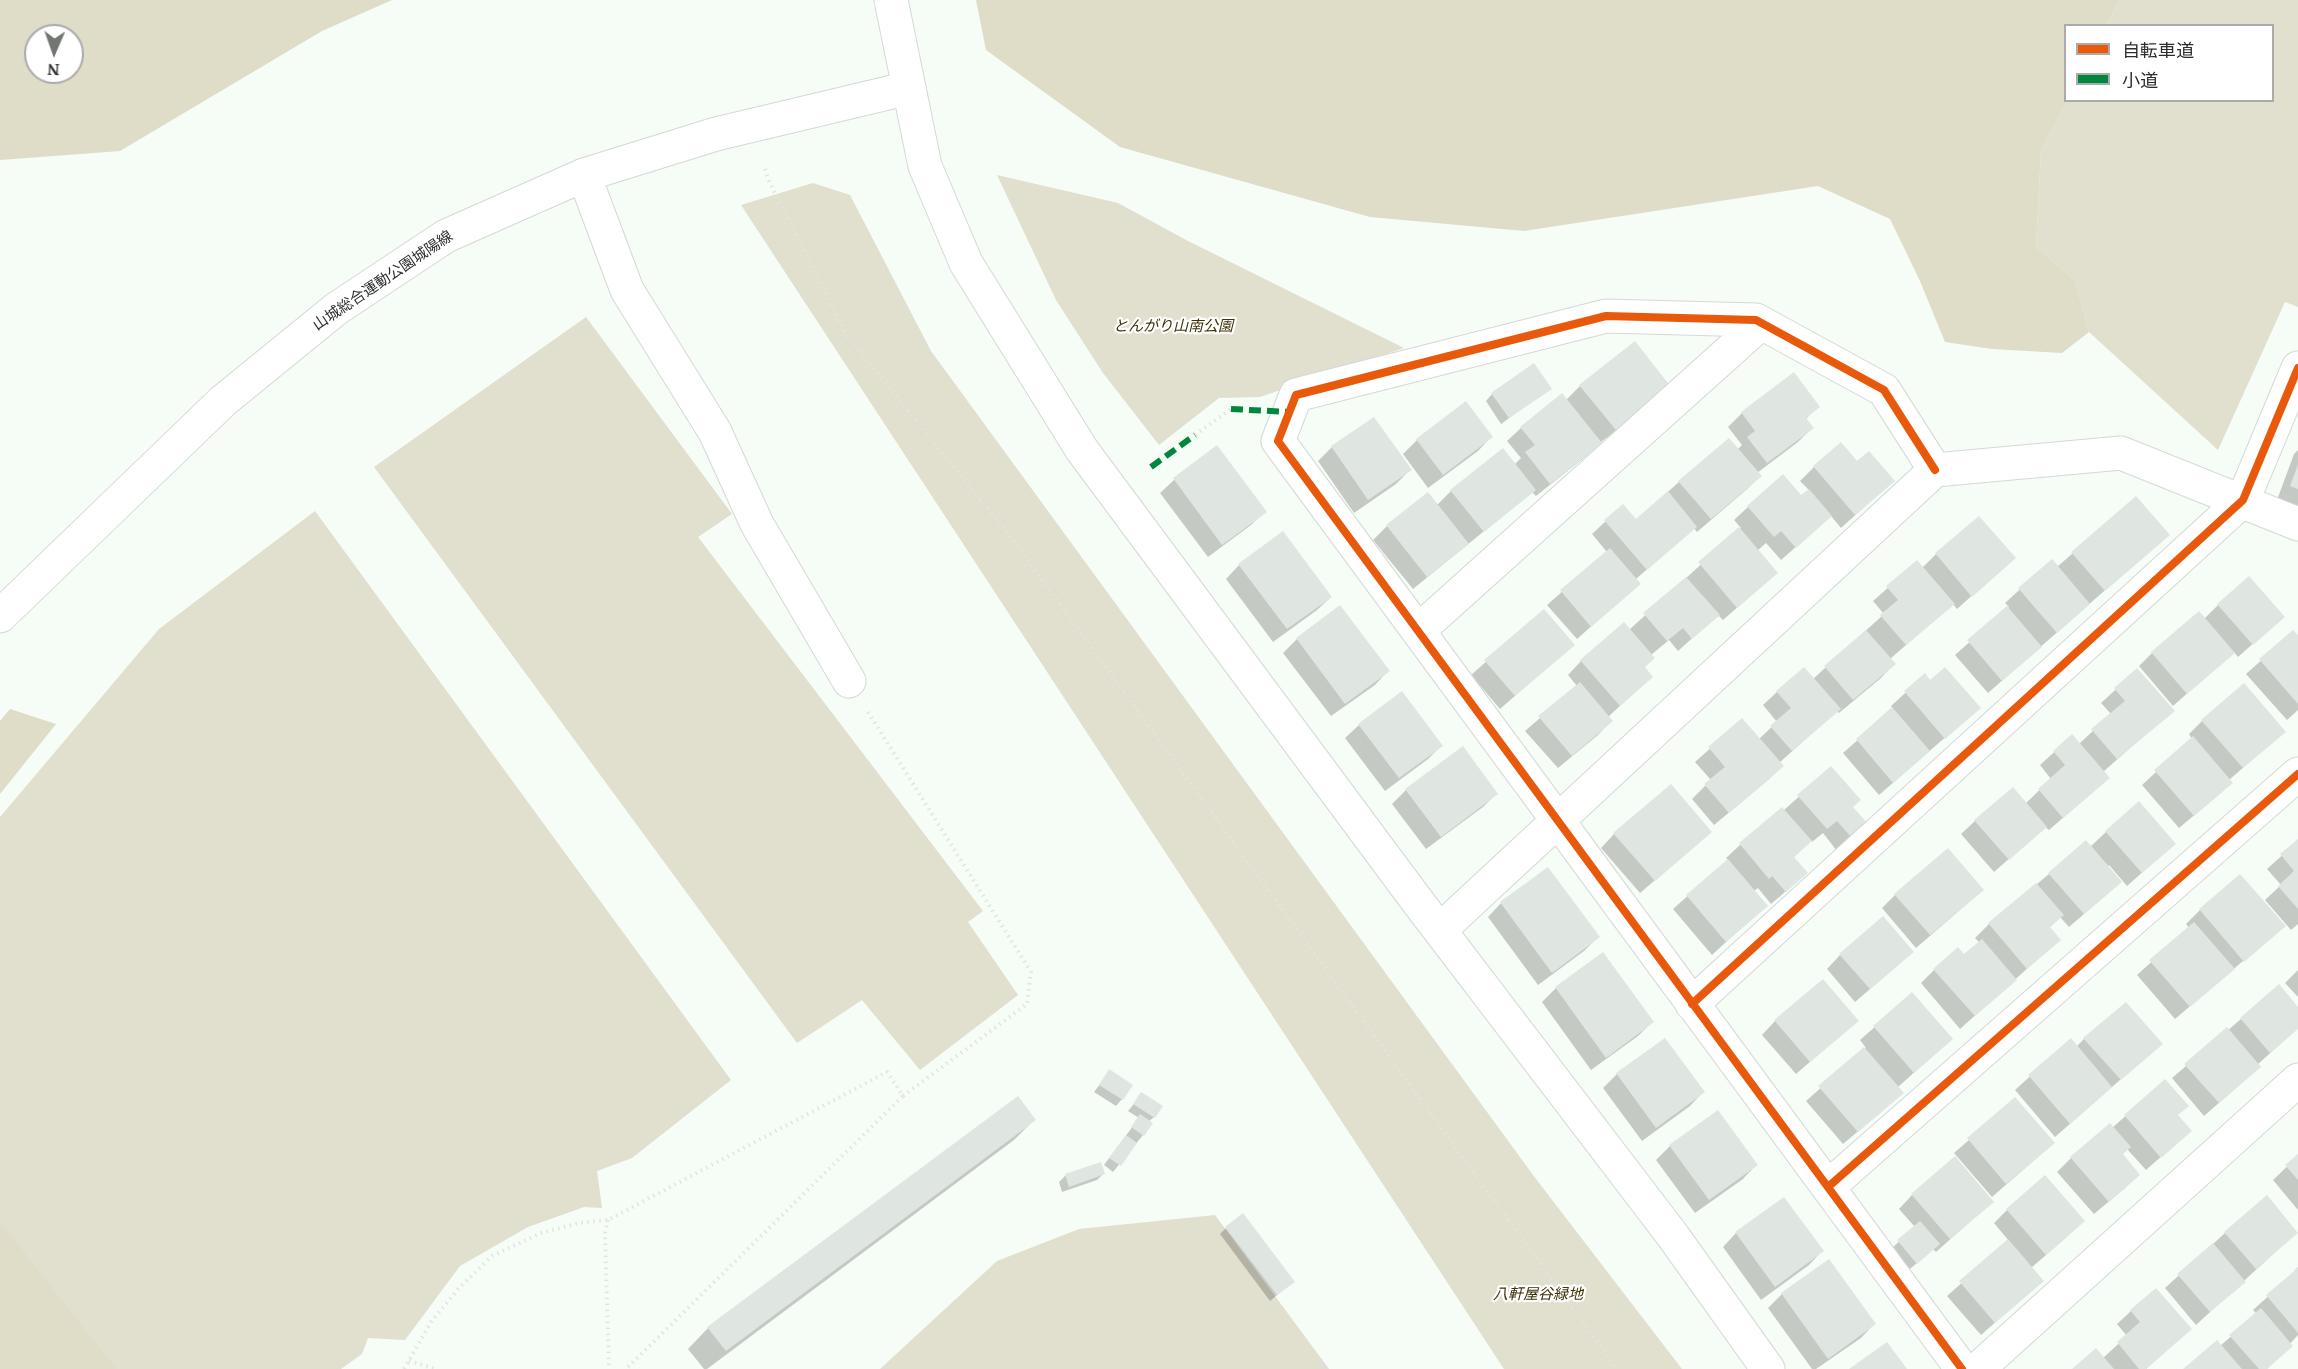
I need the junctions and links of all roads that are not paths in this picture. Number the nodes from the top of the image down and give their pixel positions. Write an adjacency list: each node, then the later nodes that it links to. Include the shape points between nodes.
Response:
1 (891, 0): 2 (street)
2 (909, 88): 3 (street, 山城総合運動公園城陽線, via 716,134); 14 (street, via 925,166 966,263 1022,355 1082,450)
3 (584, 175): 9 (street, 山城総合運動公園城陽線, via 446,236 336,309 223,401); 11 (street, via 627,290 715,432 757,524)
4 (1761, 323): 6 (street, via 1884,390); 10 (street); 10 (street, via 1606,316 1296,395 1278,441)
5 (2298, 368): 7 (street)
6 (1935, 470): 7 (street, via 2121,453); 13 (street)
7 (2243, 500): 8 (street); 15 (street)
8 (2298, 524)
9 (0, 616)
10 (1418, 631): 13 (street)
11 (849, 681)
12 (2298, 774): 17 (street)
13 (1557, 820): 14 (street); 15 (street)
14 (1440, 930): 18 (street, via 1673,1236)
15 (1692, 1004): 17 (street)
16 (2298, 1080): 20 (street)
17 (1828, 1187): 19 (street)
18 (1768, 1369)
19 (1962, 1369)
20 (1978, 1369)

